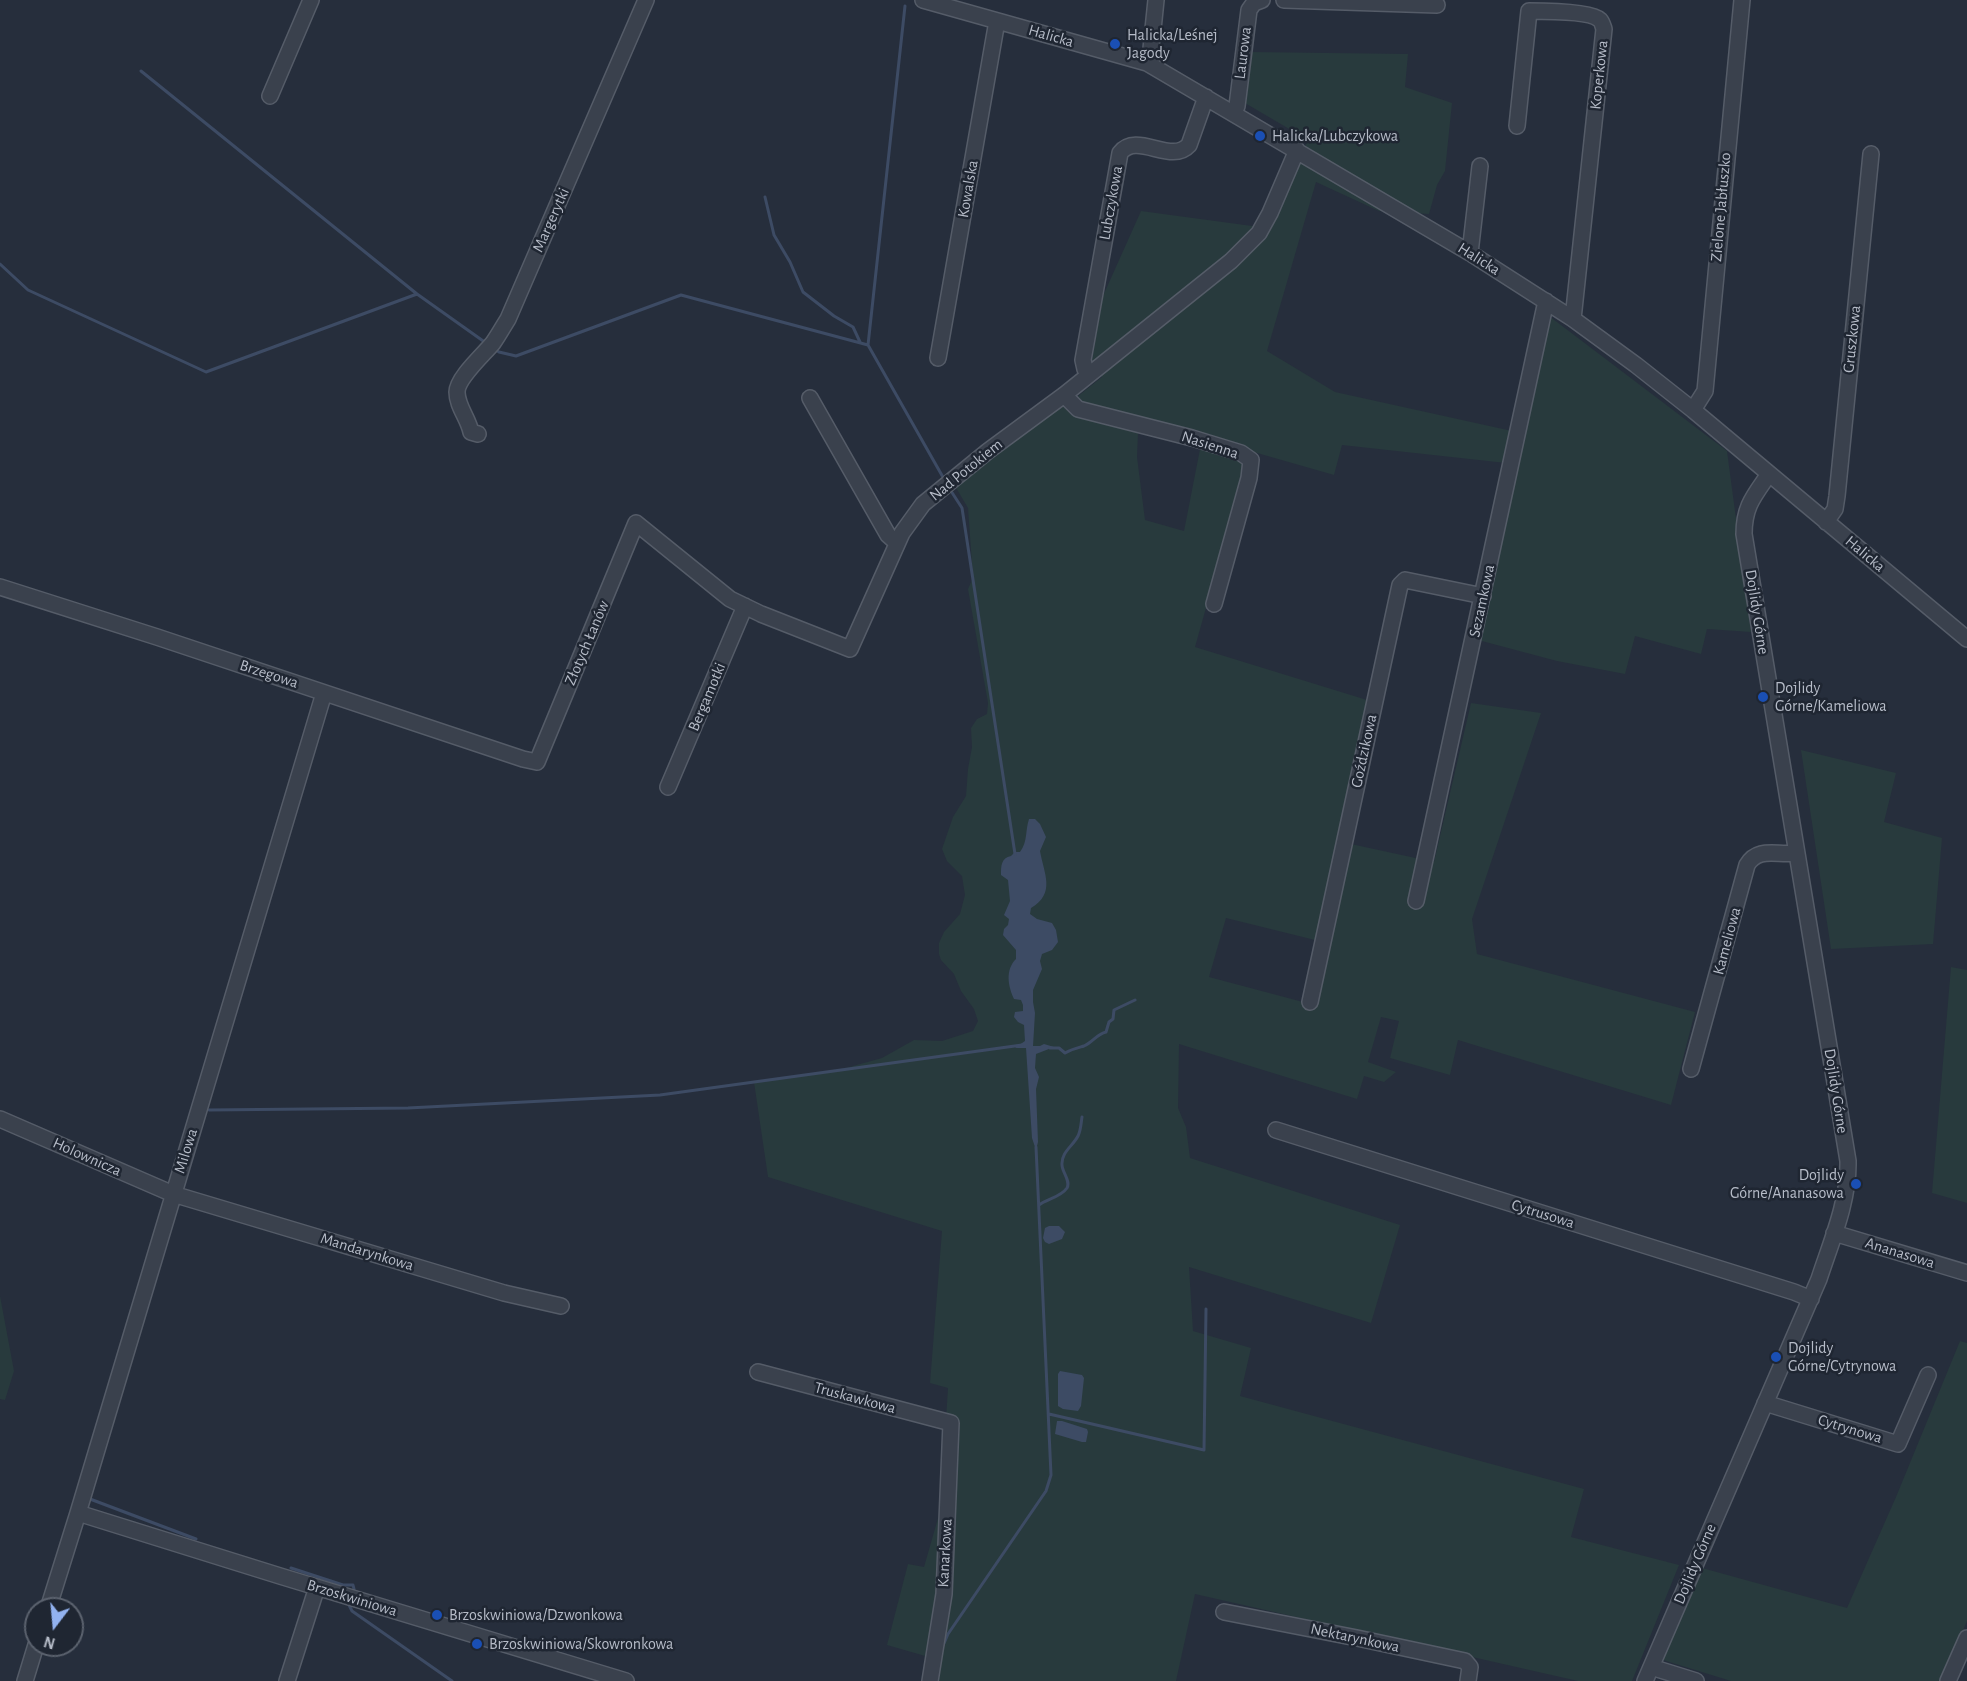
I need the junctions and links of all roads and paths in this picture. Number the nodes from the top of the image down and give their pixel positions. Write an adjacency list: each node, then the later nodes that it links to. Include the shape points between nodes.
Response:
1 (311, 0): 13 (street)
2 (646, 0): 28 (street, Margerytki, via 508,319 457,391 460,407)
3 (923, 0): 11 (street, Halicka)
4 (1156, 0): 12 (street)
5 (1262, 0): 15 (street, Laurowa, via 1249,10)
6 (1284, 0): 8 (street)
7 (1742, 0): 27 (street, Zielone Jabłuszko, via 1705,391)
8 (1353, 2): 9 (street)
9 (1437, 5)
10 (1558, 6): 16 (street, Koperkowa, via 1529,10); 22 (street, Koperkowa, via 1593,16 1604,29)
11 (997, 21): 12 (street, Halicka); 23 (street, Kowalska)
12 (1147, 63): 14 (street, Halicka)
13 (270, 96)
14 (1206, 97): 15 (street, Halicka); 24 (street, Lubczykowa, via 1184,151 1133,145 1120,153 1083,360)
15 (1234, 113): 17 (street, Halicka)
16 (1517, 126)
17 (1297, 150): 20 (street, Halicka); 24 (street, Nad Potokiem, via 1259,233 1232,261)
18 (1871, 154): 30 (street, Gruszkowa, via 1837,496 1835,509)
19 (1480, 166): 20 (street)
20 (1470, 253): 21 (street, Halicka)
21 (1546, 302): 22 (street, Halicka); 34 (street, Sezamkowa)
22 (1572, 319): 27 (street, Halicka)
23 (938, 358)
24 (1089, 375): 25 (street, Nad Potokiem)
25 (1064, 395): 32 (street, Nad Potokiem, via 923,504); 35 (street, Nasienna, via 1078,409 1192,438 1241,453 1251,460)
26 (810, 398): 32 (street, via 888,535)
27 (1693, 410): 29 (street, Halicka)
28 (475, 433)
29 (1769, 474): 30 (street, Halicka); 41 (street, Dojlidy Górne, via 1748,506 1744,534)
30 (1826, 522): 37 (street, Halicka)
31 (636, 523): 36 (street, Nad Potokiem, via 730,599); 39 (street, Złotych Łanów)
32 (897, 543): 36 (street, Nad Potokiem, via 850,649)
33 (0, 587): 38 (street, Brzegowa)
34 (1483, 596): 42 (street, Sezamkowa); 43 (street, Goździkowa, via 1405,580 1400,585)
35 (1214, 604)
36 (745, 606): 40 (street, Bergamotki)
37 (1967, 639)
38 (324, 693): 39 (street, Brzegowa); 47 (street, Milowa)
39 (537, 762)
40 (668, 788)
41 (1796, 853): 44 (street, Kameliowa, via 1761,853 1747,865); 48 (street, Dojlidy Górne, via 1848,1161 1847,1184)
42 (1416, 901)
43 (1310, 1002)
44 (1692, 1069)
45 (0, 1119): 47 (street, Holownicza)
46 (1276, 1130): 50 (street, Cytrusowa)
47 (173, 1194): 51 (street, Mandarynkowa, via 504,1293); 56 (street, Milowa)
48 (1833, 1233): 49 (street, Ananasowa); 50 (street, Dojlidy Górne)
49 (1967, 1273)
50 (1811, 1299): 54 (street, Dojlidy Górne)
51 (561, 1306)
52 (758, 1372): 55 (street, Truskawkowa)
53 (1928, 1375): 54 (street, Cytrynowa, via 1898,1444)
54 (1765, 1403): 62 (street, Dojlidy Górne)
55 (951, 1423): 66 (street, Kanarkowa, via 944,1594)
56 (78, 1513): 57 (street, Brzoskwiniowa); 58 (street, Milowa)
57 (317, 1587): 64 (street); 65 (street, Brzoskwiniowa)
58 (52, 1597)
59 (1224, 1612): 67 (street, Nektarynkowa, via 1465,1661 1470,1667)
60 (1967, 1638): 69 (street)
61 (32, 1657): 63 (street)
62 (1648, 1674): 68 (street)
63 (25, 1681)
64 (288, 1681)
65 (626, 1681)
66 (930, 1681)
67 (1468, 1681)
68 (1696, 1681)
69 (1948, 1681)

